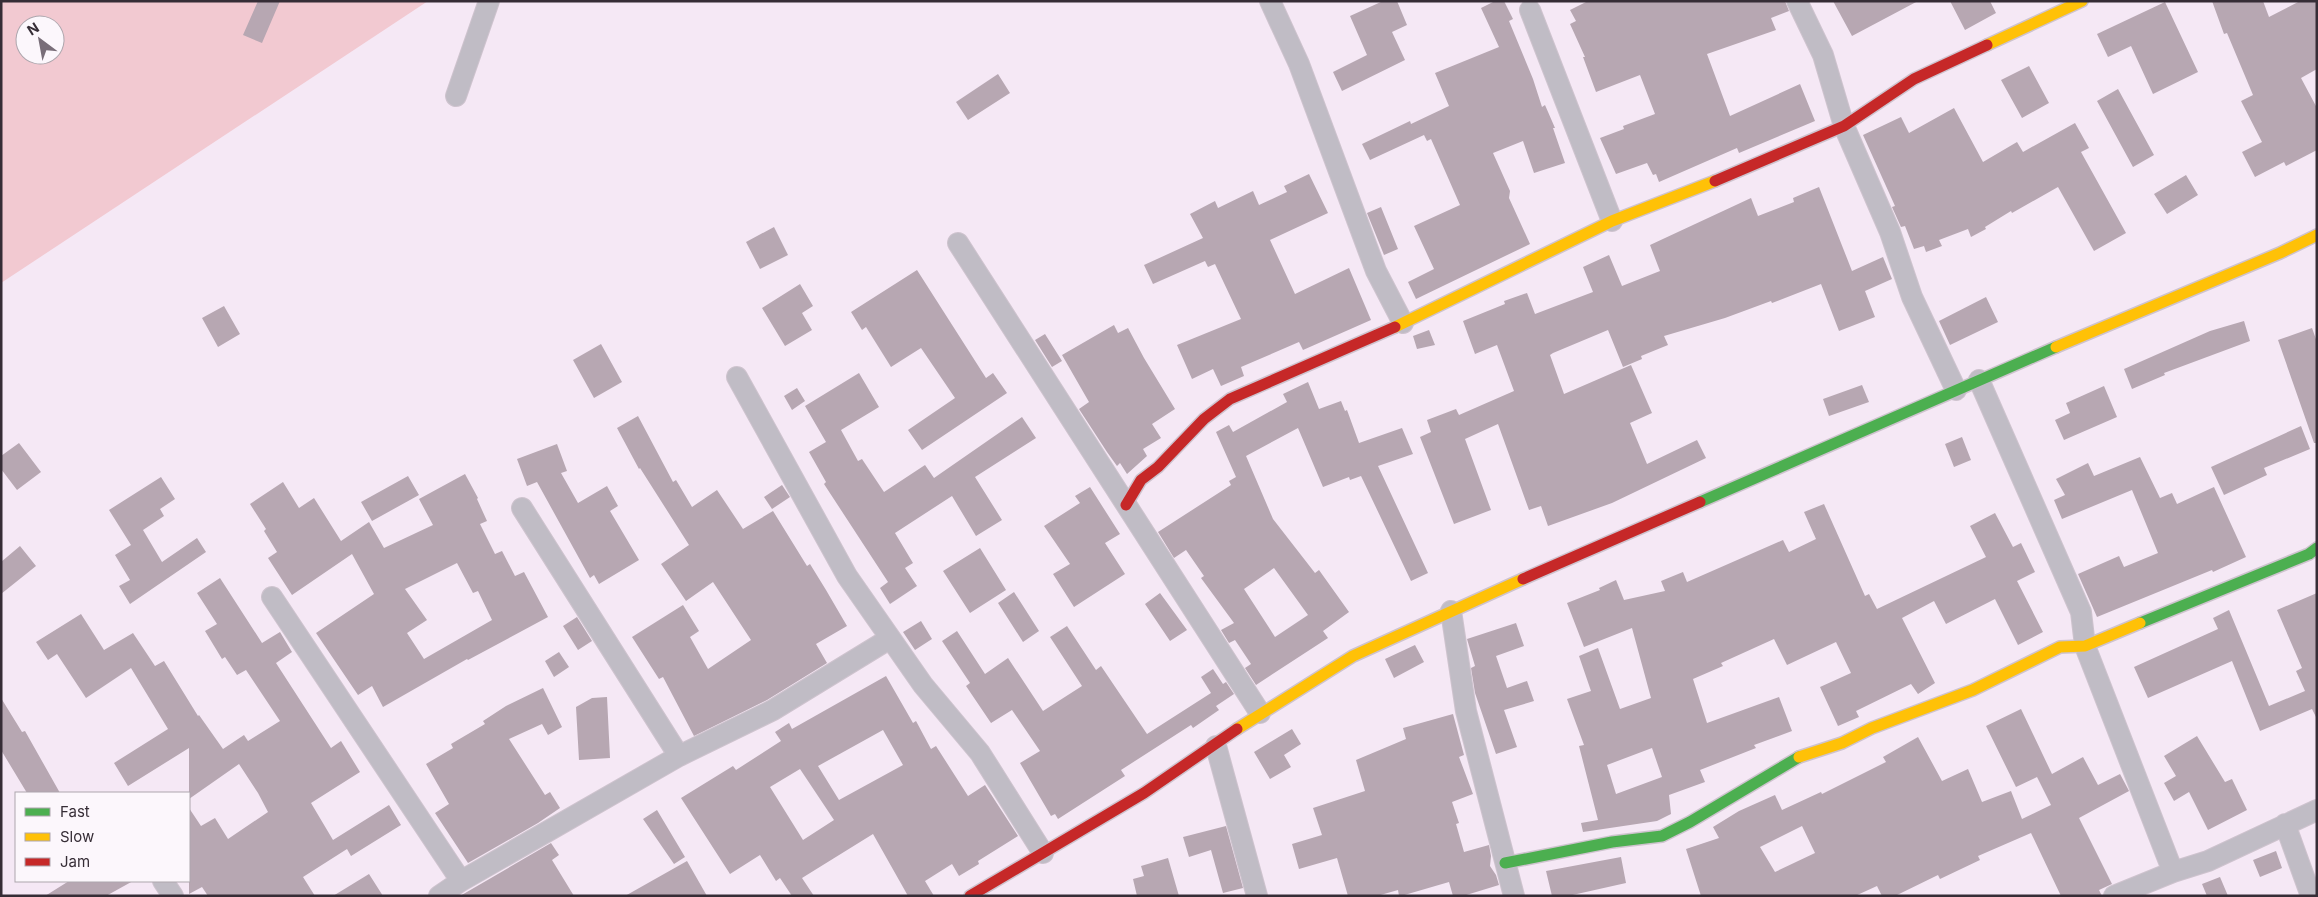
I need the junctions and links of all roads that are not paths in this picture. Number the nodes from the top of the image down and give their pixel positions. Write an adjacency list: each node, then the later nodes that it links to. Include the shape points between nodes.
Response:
1 (489, 1): 6 (street)
2 (1270, 1): 11 (street, via 1298,64 1376,271)
3 (1797, 1): 7 (street, via 1823,56)
4 (2082, 1): 7 (street, via 1914,79)
5 (1530, 10): 8 (street)
6 (456, 96)
7 (1844, 126): 8 (street); 14 (street, via 1890,232 1912,297)
8 (1612, 221): 11 (street)
9 (2317, 235): 13 (street)
10 (958, 243): 15 (street)
11 (1403, 322): 15 (street, via 1230,399 1204,419 1141,480)
12 (737, 377): 20 (street, via 847,576)
13 (1980, 380): 14 (street); 21 (street, via 2081,612)
14 (1956, 390): 19 (street)
15 (1126, 505): 22 (street)
16 (522, 508): 24 (street)
17 (2317, 548): 21 (street)
18 (272, 597): 30 (street)
19 (1451, 611): 22 (street, via 1353,656); 28 (street, via 1466,711)
20 (889, 639): 24 (street, via 773,710); 27 (street, via 980,754)
21 (2085, 646): 28 (street, via 2060,647 1973,690 1797,758 1662,836 1612,842); 29 (street)
22 (1260, 713): 23 (street)
23 (1216, 746): 27 (street, via 1144,794); 35 (street)
24 (679, 756): 30 (street)
25 (2317, 810): 26 (street)
26 (2285, 824): 29 (street, via 2208,861); 38 (street)
27 (1043, 853): 34 (street)
28 (1505, 863): 36 (street)
29 (2173, 872): 37 (street)
30 (461, 880): 33 (street)
31 (164, 882): 32 (street)
32 (172, 896)
33 (439, 896)
34 (970, 896)
35 (1257, 896)
36 (1514, 896)
37 (2114, 896)
38 (2311, 896)

